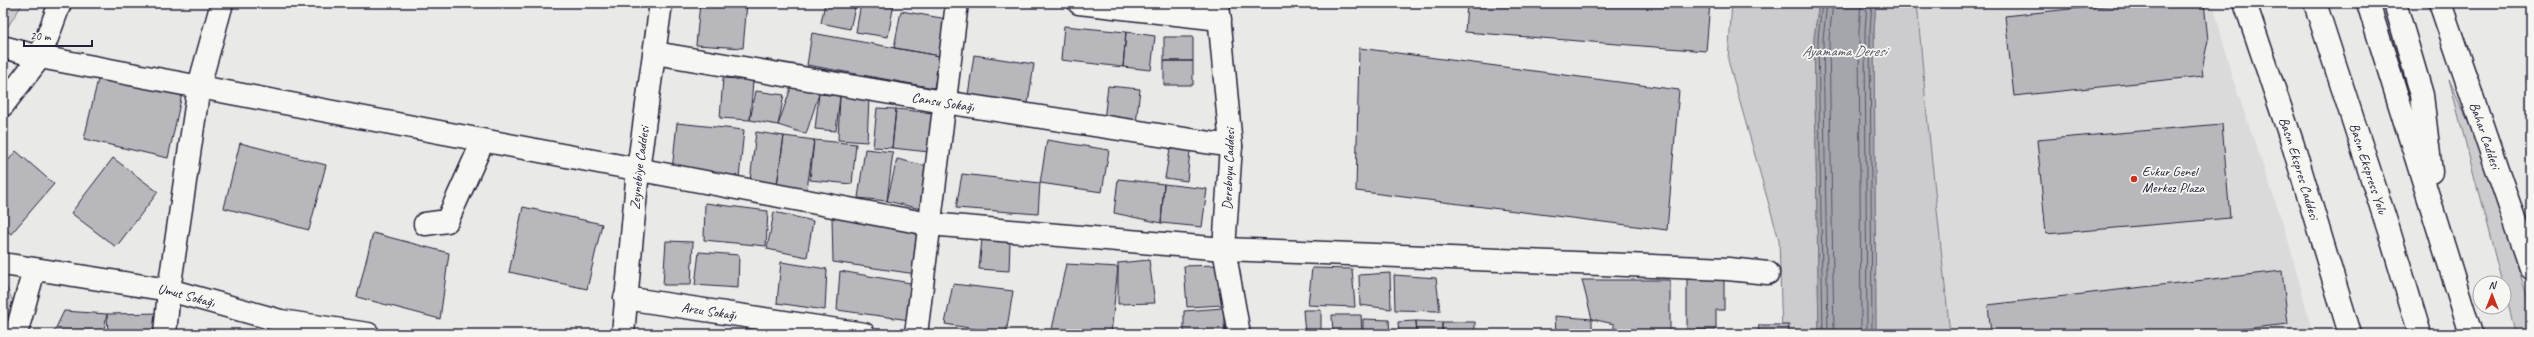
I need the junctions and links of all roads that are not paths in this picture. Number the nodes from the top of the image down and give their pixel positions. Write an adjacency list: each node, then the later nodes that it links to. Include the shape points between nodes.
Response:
1 (60, 3): 14 (main road)
2 (222, 3): 15 (main road)
3 (661, 3): 13 (main road, Zeynebiye Caddesi)
4 (957, 3): 16 (main road)
5 (1079, 3): 11 (main road)
6 (2245, 3): 39 (main road, Basın Ekspres Caddesi, via 2295,152)
7 (2315, 3): 40 (main road, Basın Ekspress Yolu)
8 (2368, 3): 21 (main road)
9 (2395, 3): 21 (main road, via 2422,96)
10 (2440, 3): 26 (main road, Bahar Caddesi)
11 (1219, 11): 19 (main road, Dereboyu Caddesi)
12 (3, 47): 14 (main road)
13 (654, 53): 16 (main road, Cansu Sokağı); 20 (main road, Zeynebiye Caddesi)
14 (40, 56): 15 (main road); 17 (main road)
15 (199, 86): 18 (main road); 29 (main road)
16 (944, 102): 19 (main road, Cansu Sokağı); 23 (main road)
17 (3, 105)
18 (483, 141): 20 (main road); 22 (main road, via 447,221)
19 (1231, 146): 24 (main road, Dereboyu Caddesi)
20 (638, 170): 23 (main road); 30 (main road, Zeynebiye Caddesi)
21 (2434, 212): 41 (main road)
22 (425, 224)
23 (929, 224): 24 (main road); 37 (main road)
24 (1224, 249): 28 (main road, via 1728,269); 38 (main road, Dereboyu Caddesi)
25 (3, 264): 27 (main road, Umut Sokağı)
26 (2531, 268)
27 (34, 270): 29 (main road, Umut Sokağı); 32 (main road)
28 (1768, 273)
29 (169, 290): 31 (main road, Umut Sokağı); 33 (main road)
30 (625, 298): 35 (main road, Zeynebiye Caddesi); 36 (main road, Arzu Sokağı)
31 (281, 327): 34 (main road, Umut Sokağı)
32 (16, 334)
33 (165, 334)
34 (368, 334)
35 (623, 334)
36 (864, 334)
37 (916, 334)
38 (1239, 334)
39 (2350, 334)
40 (2420, 334)
41 (2471, 334)

